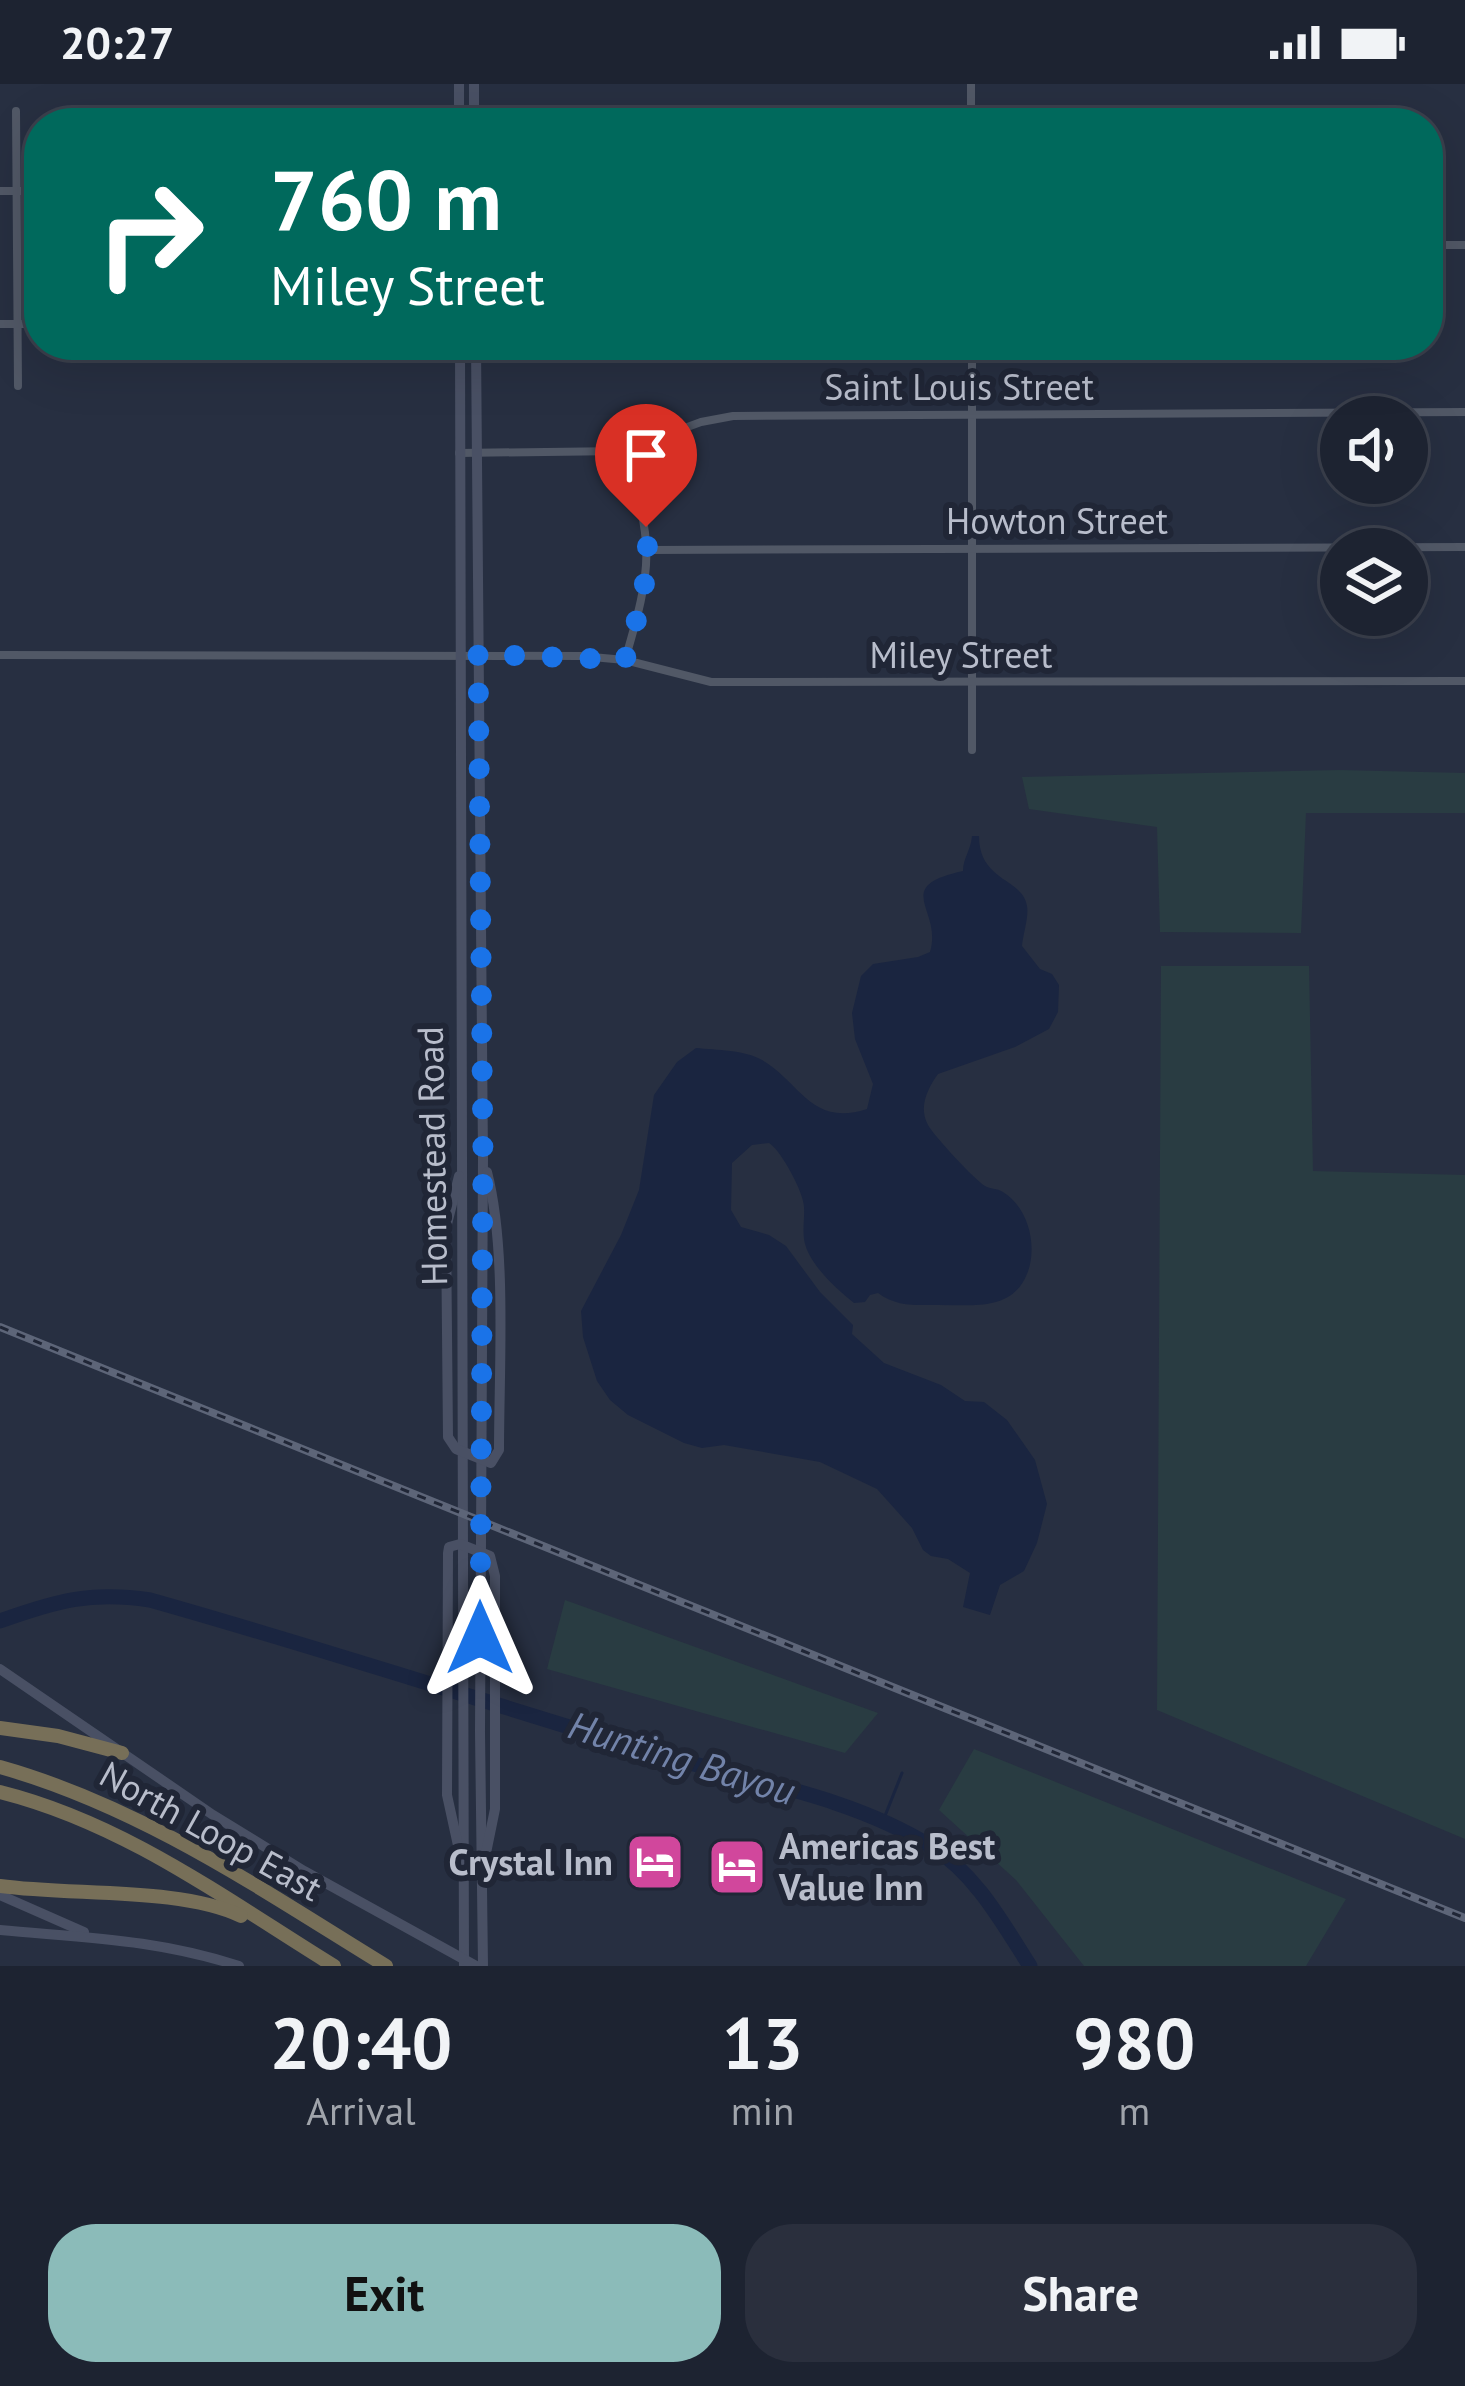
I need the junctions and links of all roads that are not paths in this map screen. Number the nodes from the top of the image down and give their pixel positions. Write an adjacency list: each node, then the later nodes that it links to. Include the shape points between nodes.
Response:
1 (16, 111): 3 (street)
2 (0, 191): 3 (street)
3 (16, 191): 4 (street); 6 (street)
4 (24, 191)
5 (0, 324): 6 (street)
6 (18, 325): 7 (street); 11 (street)
7 (24, 325)
8 (460, 360): 15 (main road, Homestead Road)
9 (476, 360): 16 (main road, Homestead Road)
10 (972, 360): 13 (street)
11 (18, 386)
12 (1465, 412): 13 (street, Saint Louis Street)
13 (973, 414): 14 (street, Saint Louis Street, via 734,416); 18 (street)
14 (622, 451): 16 (street, Saint Louis Street); 19 (street)
15 (459, 453): 16 (street, Saint Louis Street); 20 (main road, Homestead Road)
16 (478, 453): 21 (main road, Homestead Road)
17 (1465, 547): 18 (street, Howton Street)
18 (973, 548): 19 (street, Howton Street); 25 (street)
19 (649, 550): 23 (street)
20 (460, 654): 21 (street, Miley Street); 22 (street, Miley Street); 28 (main road, Homestead Road)
21 (478, 654): 23 (street, Miley Street); 27 (main road, Homestead Road)
22 (0, 655)
23 (625, 660): 25 (street, Miley Street, via 711,682)
24 (1465, 681): 25 (street, Miley Street)
25 (973, 682): 26 (street)
26 (972, 750)
27 (483, 1157): 28 (main road, via 493,1196 498,1314 499,1450 488,1463 455,1449 448,1437 447,1217); 35 (main road, Homestead Road)
28 (463, 1166): 34 (main road, Homestead Road)
29 (0, 1669): 31 (main road)
30 (0, 1729): 31 (highway)
31 (122, 1753): 40 (main road)
32 (0, 1767): 43 (highway, North Loop East, via 134,1816)
33 (0, 1792): 39 (highway, North Loop East, via 126,1839)
34 (463, 1865): 35 (main road, via 448,1812 447,1729 448,1553 460,1544 494,1564 494,1828); 40 (main road, Homestead Road)
35 (482, 1867): 44 (main road, Homestead Road)
36 (0, 1891): 38 (main road); 39 (highway, via 187,1900)
37 (0, 1930): 38 (main road)
38 (92, 1935): 41 (main road, via 183,1948)
39 (290, 1938): 42 (highway, North Loop East)
40 (464, 1962): 44 (main road)
41 (239, 1966)
42 (334, 1966)
43 (386, 1966)
44 (480, 1966)

